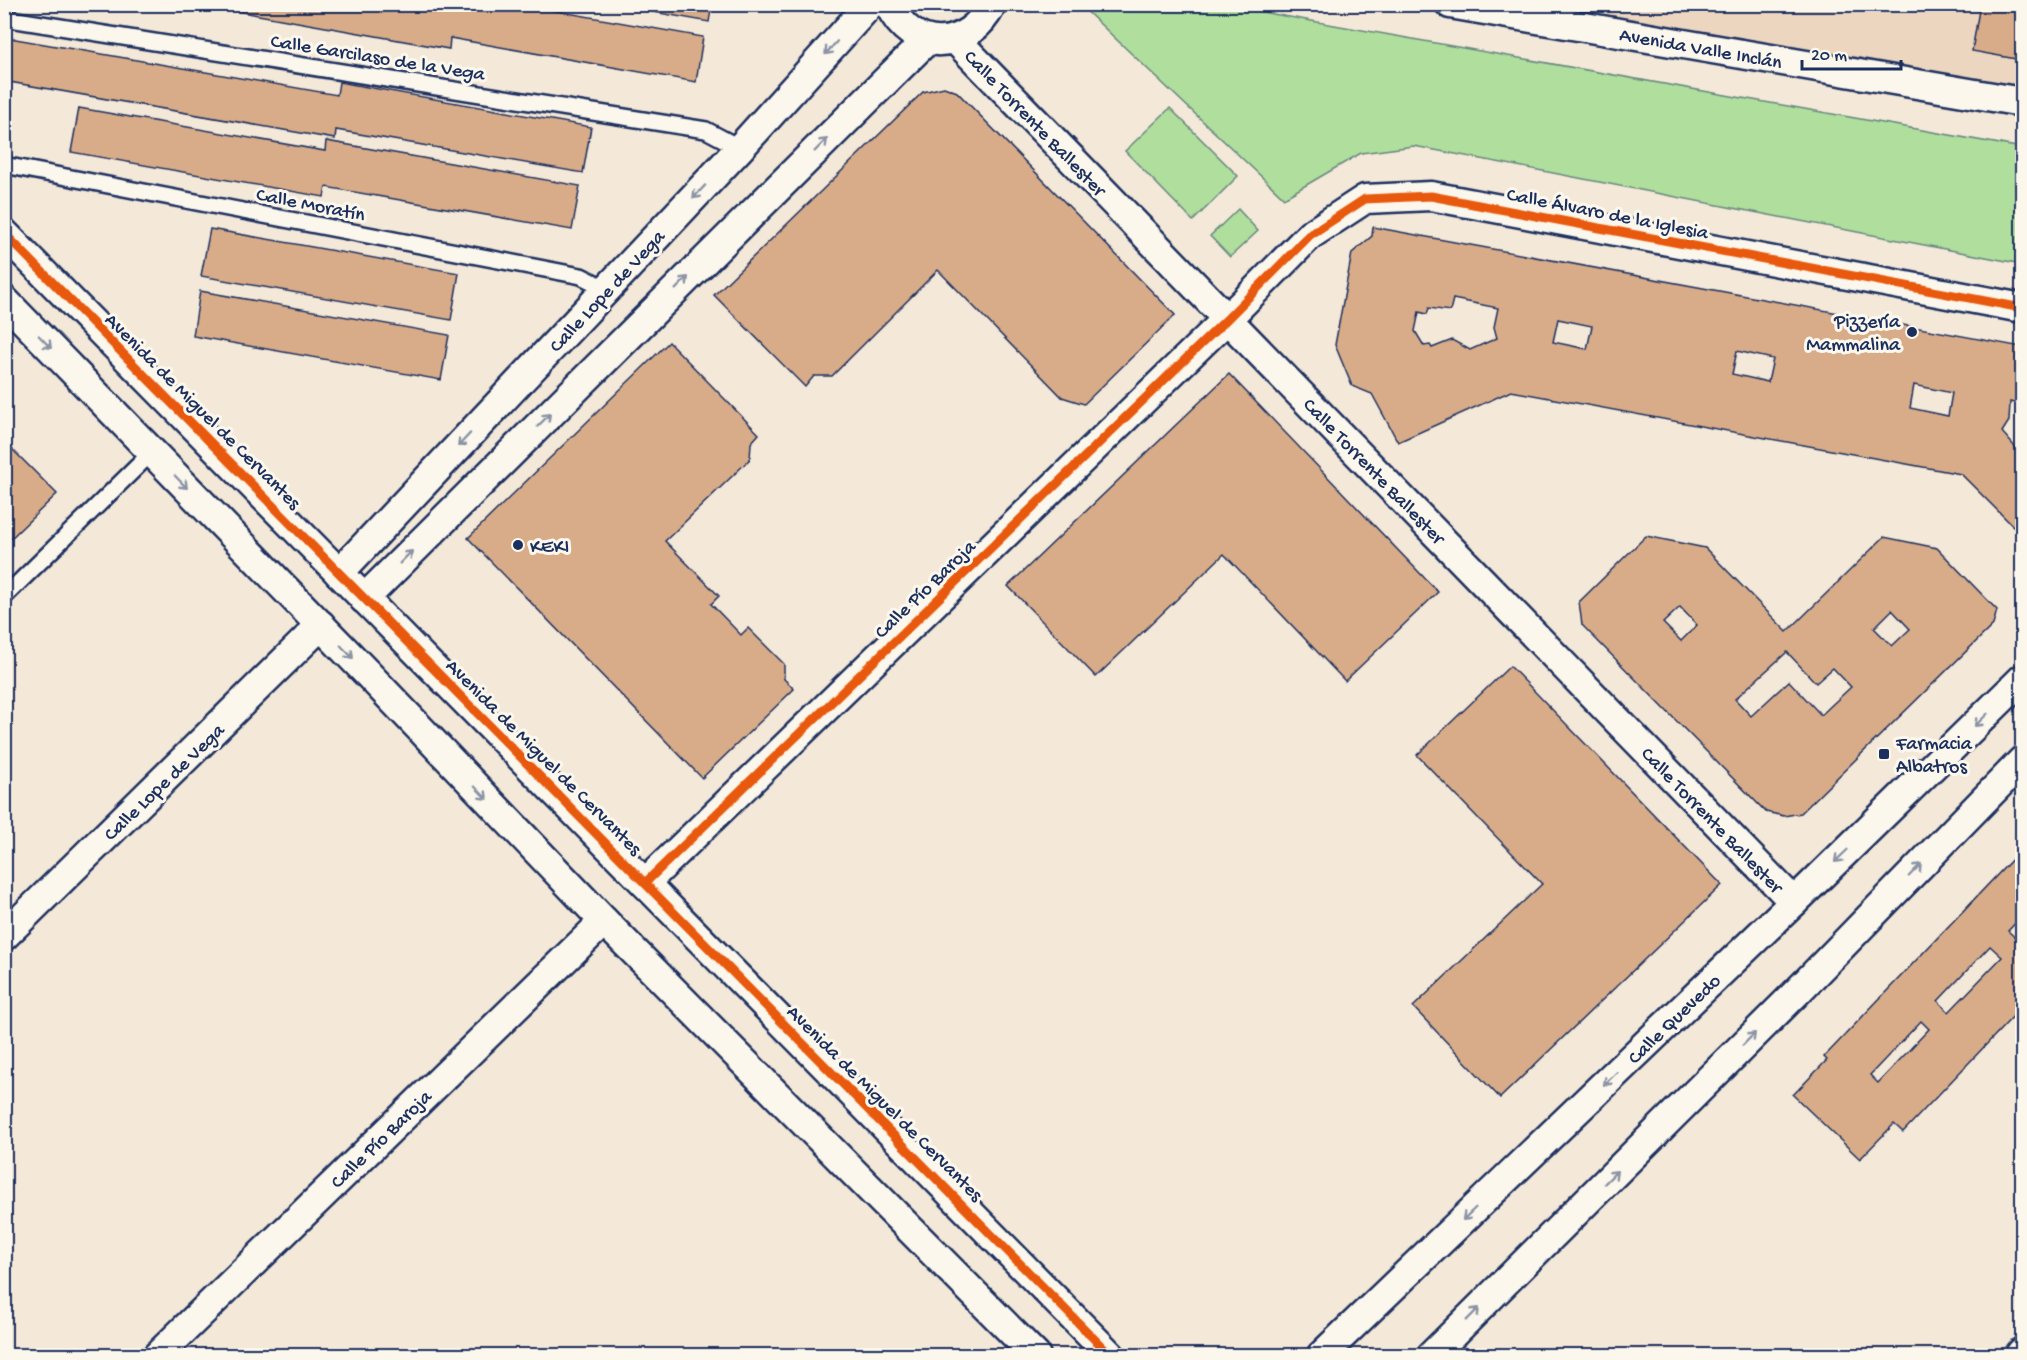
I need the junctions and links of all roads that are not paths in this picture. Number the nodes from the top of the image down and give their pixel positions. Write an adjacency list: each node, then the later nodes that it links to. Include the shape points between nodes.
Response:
1 (870, 4): 9 (street, Calle Lope de Vega, one-way to 9)
2 (889, 4): 7 (street, via 902,26)
3 (993, 4): 6 (street, via 986,18 972,31)
4 (1450, 4): 8 (street, Avenida Valle Inclán)
5 (4, 18): 9 (lane, Calle Garcilaso de la Vega, via 706,130)
6 (955, 39): 7 (street); 15 (street, Calle Torrente Ballester)
7 (927, 40): 19 (street, one-way to 7)
8 (2022, 102)
9 (740, 148): 12 (street, Calle Lope de Vega, one-way to 12)
10 (4, 165): 12 (lane, Calle Moratín, via 582,276)
11 (4, 233): 17 (street, Avenida de Miguel de Cervantes)
12 (607, 289): 17 (street, Calle Lope de Vega, one-way to 17)
13 (4, 300): 16 (street, one-way to 16)
14 (2022, 308): 15 (street, Calle Álvaro de la Iglesia, via 1431,196 1365,199 1310,235)
15 (1228, 318): 23 (street, Calle Pío Baroja); 24 (street, Calle Torrente Ballester)
16 (152, 452): 18 (lane); 20 (street, one-way to 20)
17 (339, 573): 19 (street, Avenida de Miguel de Cervantes)
18 (4, 597)
19 (364, 599): 23 (street, Avenida de Miguel de Cervantes)
20 (321, 625): 25 (street, one-way to 25); 26 (street, Calle Lope de Vega)
21 (2022, 679): 24 (street, Calle Quevedo, one-way to 24)
22 (2022, 760): 32 (street, one-way to 22, via 1796,993)
23 (645, 883): 30 (street, Avenida de Miguel de Cervantes)
24 (1794, 902): 31 (street, Calle Quevedo, one-way to 31)
25 (604, 921): 28 (street, Calle Pío Baroja); 29 (street)
26 (4, 936)
27 (2022, 1352): 33 (street)
28 (157, 1356)
29 (1036, 1356)
30 (1111, 1356)
31 (1321, 1356)
32 (1431, 1356)
33 (2019, 1356)

